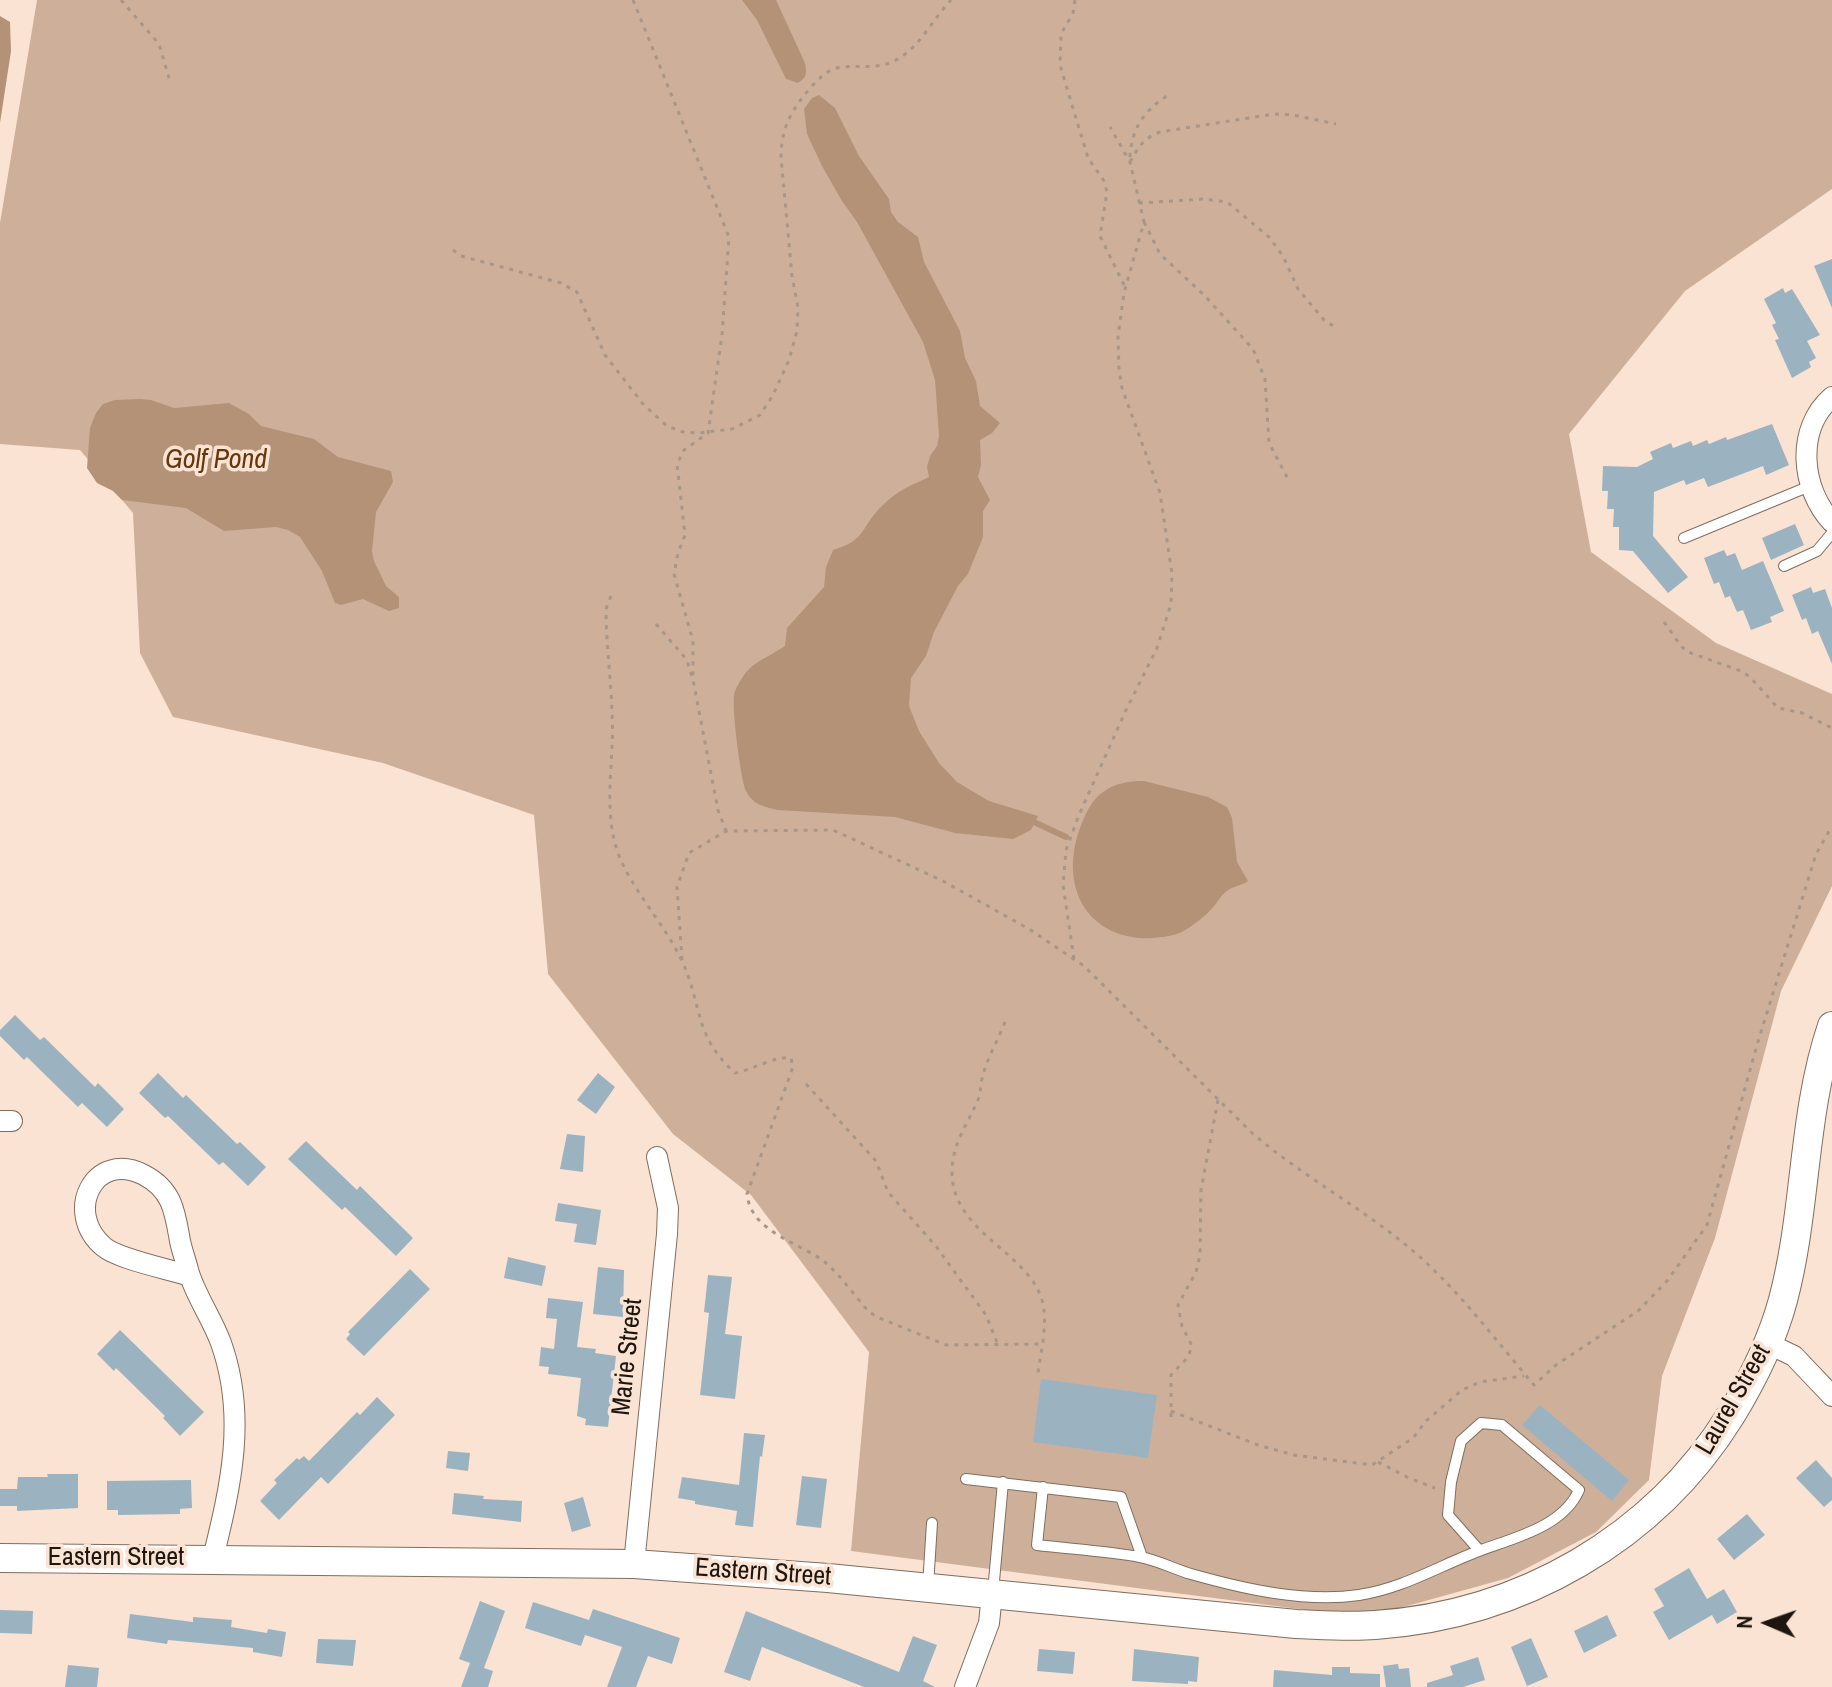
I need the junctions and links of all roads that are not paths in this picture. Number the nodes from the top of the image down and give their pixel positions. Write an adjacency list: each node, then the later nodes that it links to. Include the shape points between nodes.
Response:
1 (1832, 397): 2 (street, via 1811,426 1806,464)
2 (1810, 486): 3 (street); 5 (lane)
3 (1832, 522)
4 (1832, 533): 6 (lane, via 1817,551)
5 (1684, 538)
6 (1784, 566)
7 (1830, 1035): 10 (street, Laurel Street, via 1817,1083 1791,1263)
8 (657, 1157): 20 (street, Marie Street, via 665,1183 667,1234)
9 (190, 1276): 9 (street, via 175,1209 160,1185 128,1171 96,1178 84,1204 89,1229 104,1247); 19 (street, via 221,1344 236,1415 232,1481)
10 (1769, 1344): 11 (street, via 1794,1356); 22 (street, Laurel Street, via 1720,1432 1652,1511 1582,1562)
11 (1832, 1396)
12 (966, 1479): 13 (lane)
13 (1003, 1482): 14 (lane); 23 (lane)
14 (1043, 1487): 17 (lane, via 1121,1497); 17 (lane, via 1037,1545)
15 (932, 1523): 21 (lane)
16 (1479, 1550): 16 (lane, via 1554,1520 1579,1490 1502,1425 1481,1423 1461,1441 1449,1494 1448,1515); 17 (lane, via 1393,1588 1328,1598 1266,1591)
17 (1142, 1557)
18 (0, 1558): 19 (street, Eastern Street)
19 (213, 1558): 20 (street, Eastern Street)
20 (634, 1564): 21 (street, Eastern Street)
21 (928, 1588): 23 (street, Eastern Street)
22 (1520, 1592): 23 (street, Eastern Street, via 1426,1619 1346,1626)
23 (992, 1594): 24 (street, via 989,1623)
24 (965, 1687)

